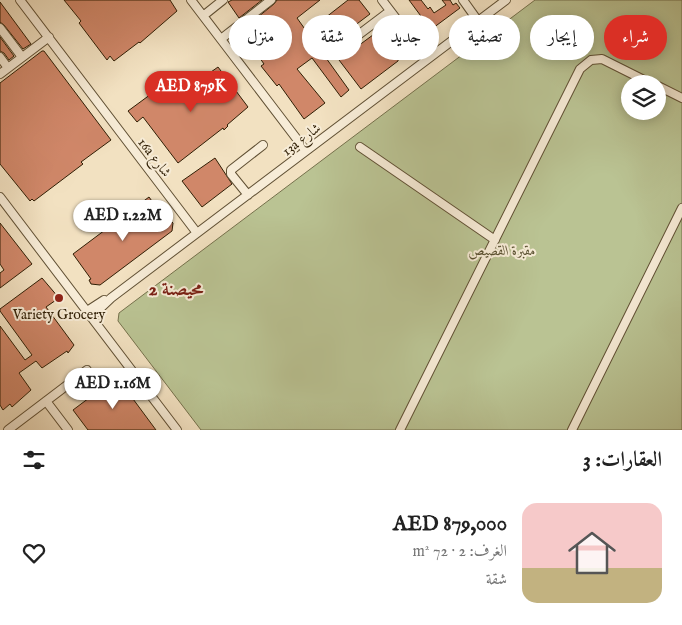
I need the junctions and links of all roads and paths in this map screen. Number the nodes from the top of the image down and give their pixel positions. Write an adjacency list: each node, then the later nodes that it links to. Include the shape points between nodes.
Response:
1 (20, 0): 15 (street, 16a شارع)
2 (191, 0): 12 (street)
3 (223, 0): 12 (street)
4 (271, 0): 16 (street)
5 (462, 0): 10 (street)
6 (506, 0): 11 (street, 13a شارع)
7 (384, 1): 8 (street)
8 (390, 11): 9 (street); 14 (street)
9 (393, 15)
10 (473, 15)
11 (486, 15)
12 (203, 16): 16 (street)
13 (0, 28): 18 (street)
14 (362, 32)
15 (48, 37): 18 (street); 31 (street, 16a شارع)
16 (220, 39): 27 (street)
17 (0, 56): 20 (street)
18 (22, 57): 20 (street)
19 (426, 60): 27 (street, 13a شارع)
20 (8, 68): 21 (street)
21 (0, 74)
22 (634, 75): 32 (street, via 602,59 591,60 582,66)
23 (666, 90): 24 (street)
24 (682, 98)
25 (263, 145): 28 (street, via 231,170)
26 (360, 147): 32 (street)
27 (306, 151): 28 (street, 13a شارع)
28 (248, 195): 31 (street, 13a شارع)
29 (0, 197): 33 (street)
30 (682, 208): 40 (street)
31 (197, 233): 33 (street, 13a شارع)
32 (495, 240): 39 (street)
33 (89, 314): 38 (street)
34 (87, 370): 35 (street)
35 (46, 401): 36 (street); 37 (street)
36 (8, 430)
37 (68, 430)
38 (177, 430)
39 (400, 430)
40 (572, 430)

